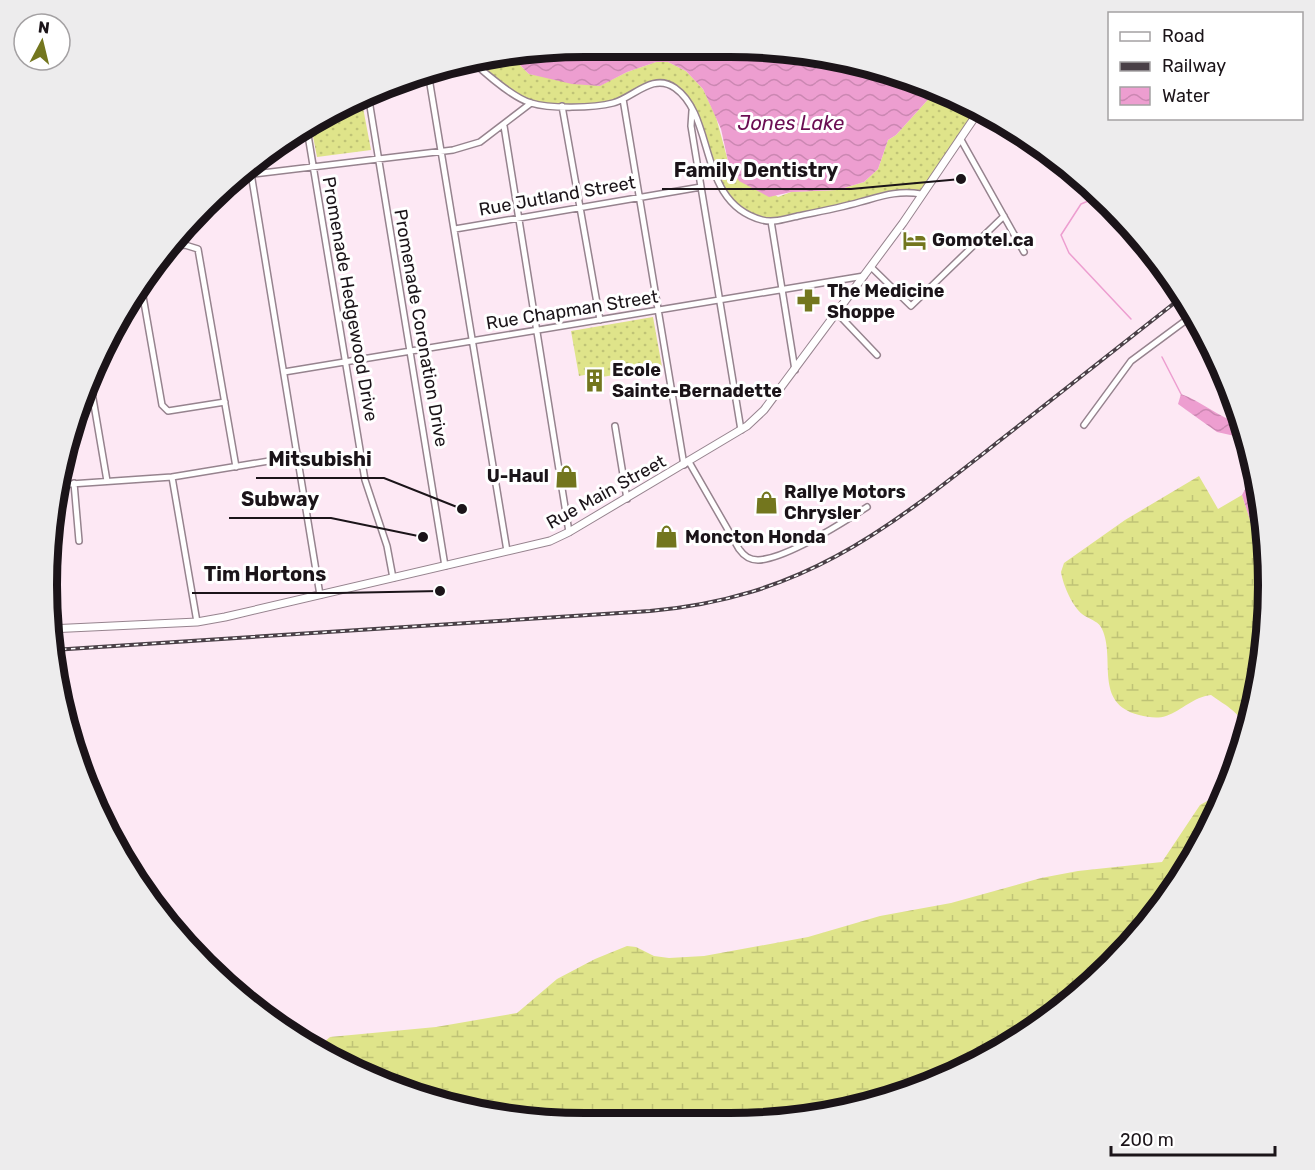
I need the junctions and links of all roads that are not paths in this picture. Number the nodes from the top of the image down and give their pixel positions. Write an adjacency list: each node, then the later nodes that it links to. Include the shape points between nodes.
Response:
1 (479, 68): 5 (street)
2 (430, 81): 12 (street)
3 (623, 99): 6 (street, via 600,105); 7 (street, via 646,85 660,83 673,86); 19 (street)
4 (369, 103): 13 (street, Promenade Coronation Drive)
5 (531, 103): 6 (street); 9 (street)
6 (562, 106): 20 (street)
7 (692, 109): 17 (street); 23 (street, via 708,158 727,194 751,216)
8 (975, 117): 11 (main road, Rue Main Street)
9 (504, 126): 12 (street, via 480,142); 22 (street)
10 (308, 136): 14 (street, Promenade Hedgewood Drive)
11 (960, 138): 18 (main road, Rue Main Street); 21 (street)
12 (442, 151): 13 (street); 24 (street)
13 (376, 159): 14 (street); 38 (street, Promenade Coronation Drive)
14 (313, 167): 15 (street); 40 (street, Promenade Hedgewood Drive)
15 (255, 174)
16 (251, 176): 42 (street)
17 (701, 187): 19 (street, Rue Jutland Street); 31 (street)
18 (921, 194): 23 (street, via 892,192); 27 (main road, Rue Main Street)
19 (640, 196): 20 (street, Rue Jutland Street); 32 (street)
20 (580, 207): 22 (street, Rue Jutland Street); 34 (street)
21 (1004, 216): 26 (street); 27 (street, via 911,306)
22 (518, 218): 24 (street, Rue Jutland Street); 36 (street)
23 (771, 221): 29 (street)
24 (455, 229): 37 (street)
25 (181, 245): 44 (street, via 198,249)
26 (1024, 252)
27 (871, 267): 28 (main road, Rue Main Street)
28 (864, 276): 29 (street, Rue Chapman Street); 33 (main road, Rue Main Street)
29 (781, 290): 31 (street, Rue Chapman Street); 41 (street)
30 (143, 297): 44 (street, via 162,405 168,411)
31 (720, 300): 32 (street, Rue Chapman Street); 47 (street)
32 (658, 311): 34 (street, Rue Chapman Street); 49 (street)
33 (837, 313): 39 (street); 41 (main road, Rue Main Street)
34 (600, 320): 36 (street, Rue Chapman Street)
35 (1186, 320): 45 (street, via 1131,361)
36 (537, 331): 37 (street, Rue Chapman Street); 57 (street)
37 (473, 341): 38 (street, Rue Chapman Street); 59 (street)
38 (411, 351): 40 (street, Rue Chapman Street); 60 (street, Promenade Coronation Drive)
39 (877, 355)
40 (346, 362): 42 (street, Rue Chapman Street); 61 (street, Promenade Hedgewood Drive, via 365,480 387,546)
41 (795, 370): 47 (main road, Rue Main Street, via 764,410)
42 (284, 372): 48 (street)
43 (93, 394): 52 (street)
44 (225, 402): 50 (street)
45 (1084, 425)
46 (615, 426): 55 (street)
47 (741, 430): 49 (main road, Rue Main Street)
48 (299, 456): 50 (street); 62 (street)
49 (687, 464): 55 (main road, Rue Main Street); 56 (street, via 739,549 751,559 766,558 808,541)
50 (236, 467): 51 (street)
51 (172, 477): 52 (street); 63 (street)
52 (107, 481): 53 (street)
53 (74, 483): 54 (street); 58 (street)
54 (67, 484)
55 (627, 499): 57 (main road, Rue Main Street)
56 (867, 507)
57 (569, 532): 59 (main road, Rue Main Street, via 550,541)
58 (79, 541)
59 (507, 551): 60 (main road, Rue Main Street)
60 (445, 566): 61 (main road, Rue Main Street)
61 (393, 578): 62 (main road, Rue Main Street)
62 (320, 595): 63 (main road, Rue Main Street)
63 (197, 622): 64 (main road, Rue Main Street)
64 (59, 629)

